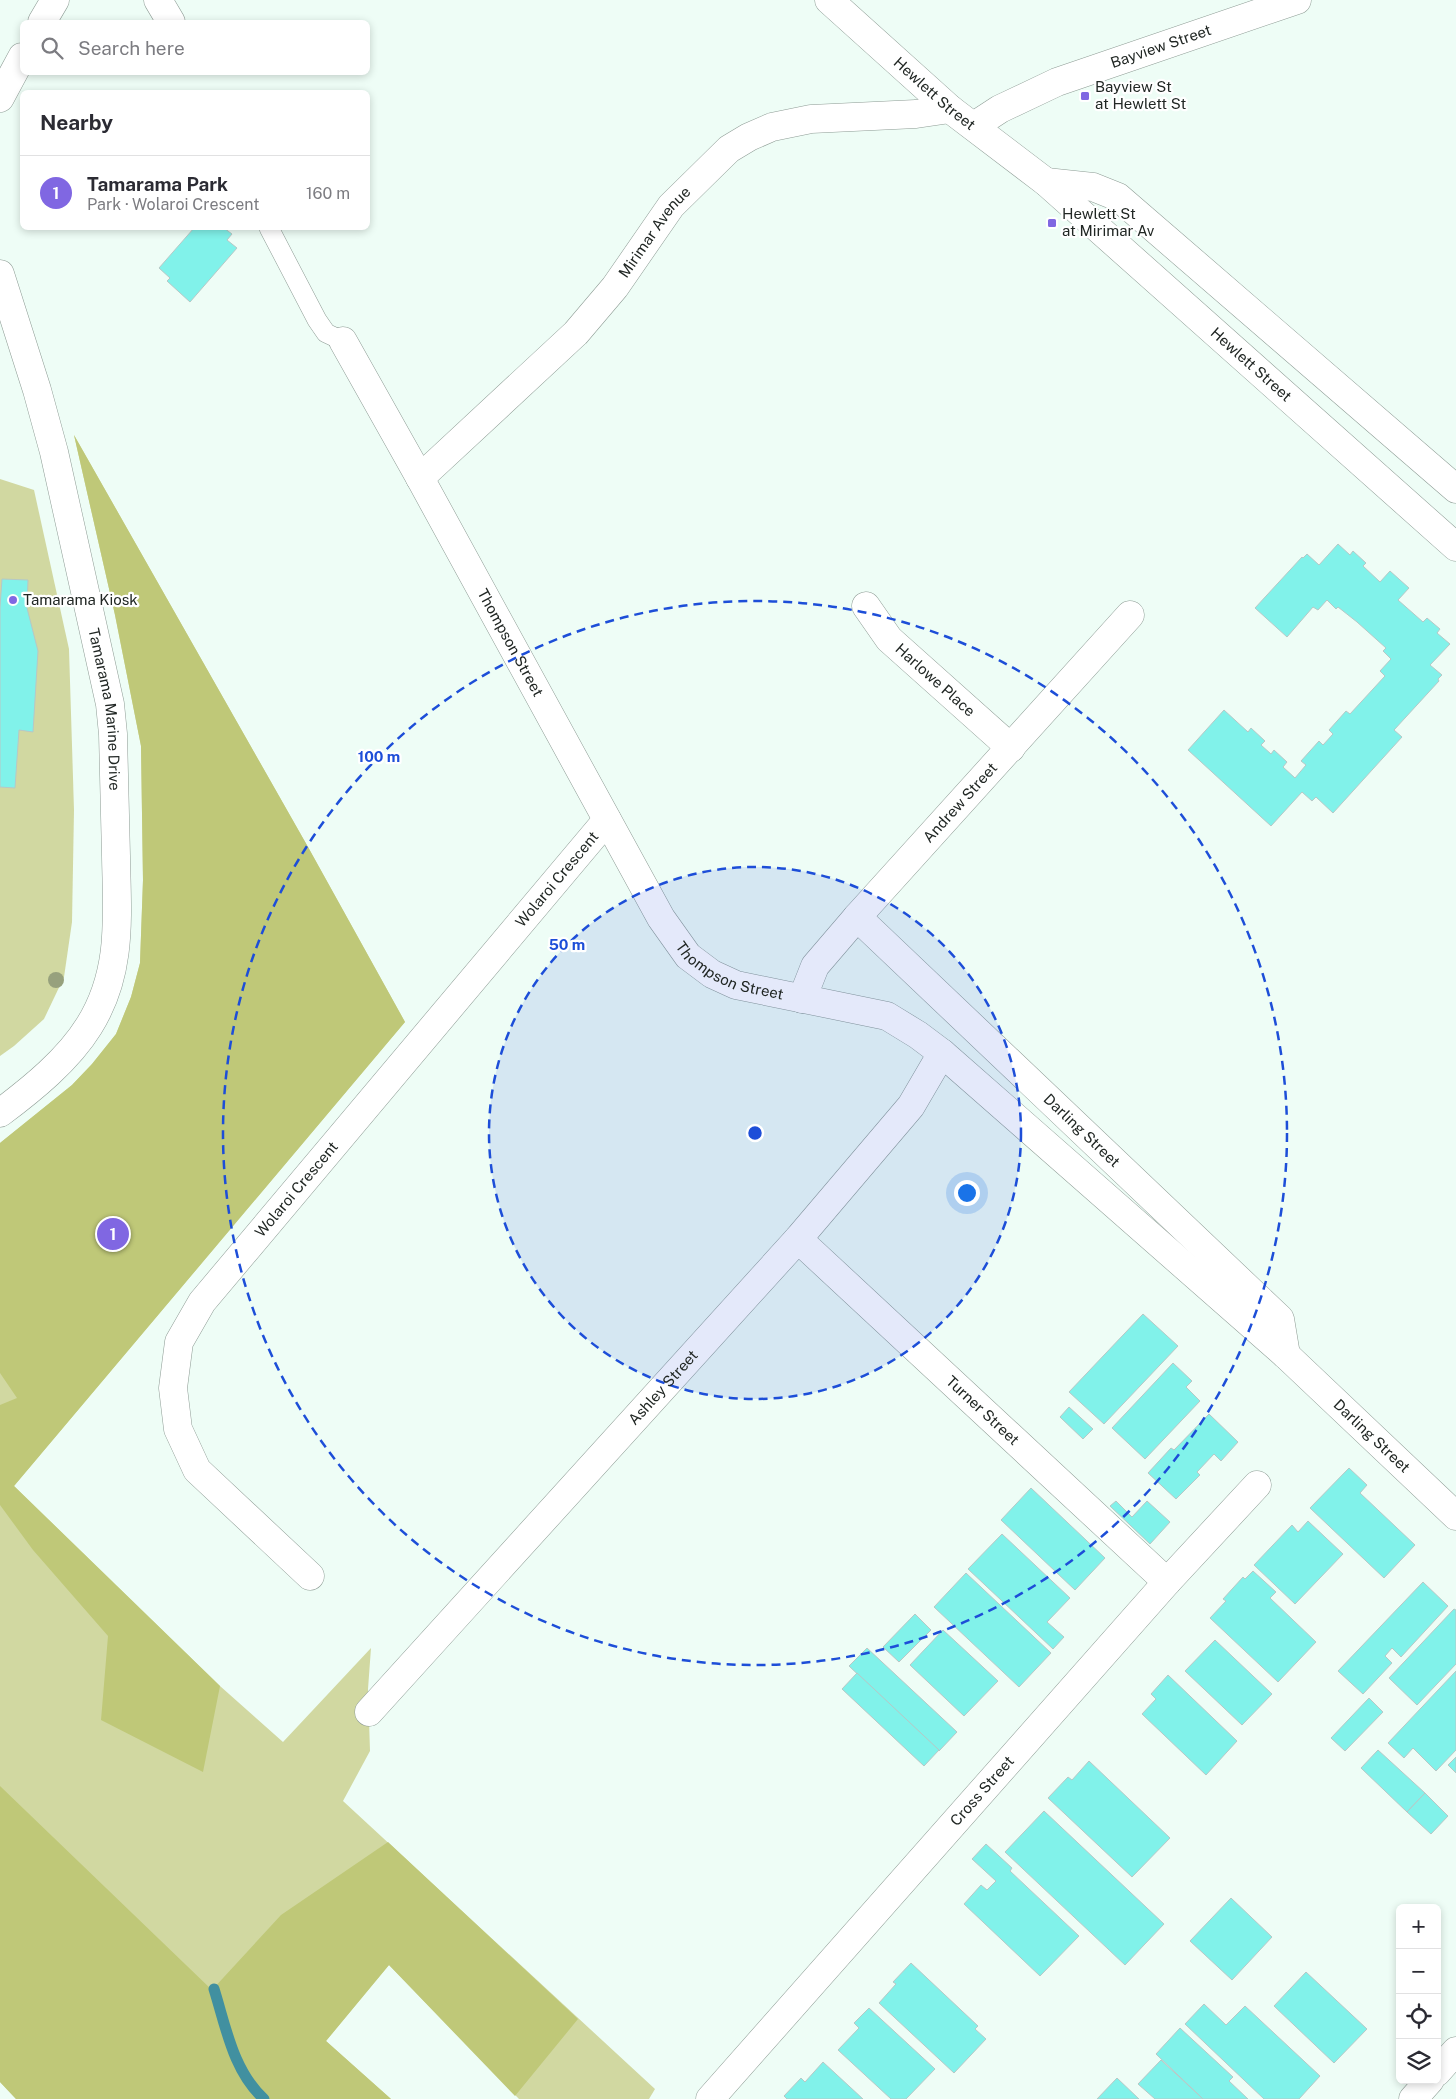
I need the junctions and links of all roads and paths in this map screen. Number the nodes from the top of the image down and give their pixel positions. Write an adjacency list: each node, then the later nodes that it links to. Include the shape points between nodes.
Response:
1 (55, 0): 5 (street)
2 (158, 0): 6 (street)
3 (829, 0): 9 (street, Hewlett Street)
4 (1297, 0): 10 (street, Bayview Street, via 1057,82 1000,109)
5 (43, 20)
6 (170, 20)
7 (20, 61): 8 (street)
8 (0, 98)
9 (950, 109): 10 (street, Hewlett Street); 15 (street, Mirimar Avenue, via 916,114 811,119 772,127 729,149 671,206 615,287 576,333)
10 (974, 126): 11 (street, Hewlett Street)
11 (1046, 182): 16 (street, via 1093,186 1118,197); 17 (street, Hewlett Street)
12 (270, 230): 14 (lane, Thompson Street, via 317,320 326,333)
13 (0, 274): 25 (street, Tamarama Marine Drive, via 54,452 110,704 117,916 114,966 108,988 89,1026 57,1063)
14 (343, 341): 15 (street, Thompson Street)
15 (420, 478): 21 (street, Thompson Street)
16 (1456, 489)
17 (1456, 547)
18 (866, 606): 20 (street, Harlowe Place, via 889,639)
19 (1130, 615): 20 (street, Andrew Street)
20 (1011, 748): 22 (street, Andrew Street)
21 (607, 820): 23 (street, Thompson Street, via 660,918 688,956 712,974 736,985); 30 (street, Wolaroi Crescent, via 202,1302 179,1342 173,1388 178,1429 197,1470)
22 (857, 917): 23 (street, Andrew Street, via 815,966); 27 (street, Darling Street, via 1280,1319)
23 (802, 999): 24 (street, Darling Street, via 887,1016)
24 (942, 1053): 26 (street, Ashley Street, via 911,1106); 27 (street, Darling Street)
25 (0, 1114)
26 (798, 1239): 31 (street, Turner Street); 32 (street, Ashley Street)
27 (1286, 1355): 29 (street, Darling Street)
28 (1257, 1485): 31 (street, Cross Street)
29 (1456, 1516)
30 (310, 1576)
31 (1167, 1582): 36 (street, Cross Street)
32 (369, 1712)
33 (1456, 2051): 34 (street)
34 (1441, 2068)
35 (1426, 2084): 37 (street)
36 (710, 2099)
37 (1413, 2099)

